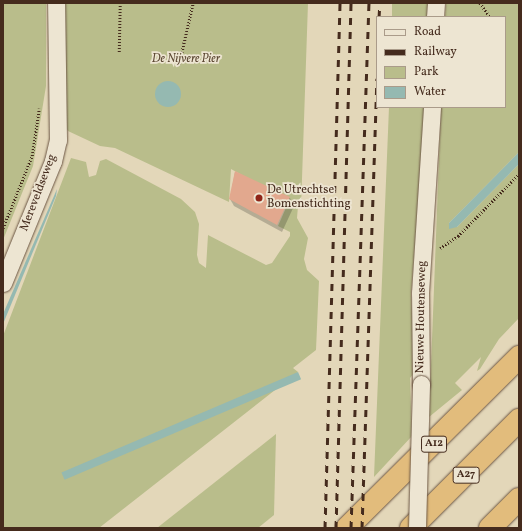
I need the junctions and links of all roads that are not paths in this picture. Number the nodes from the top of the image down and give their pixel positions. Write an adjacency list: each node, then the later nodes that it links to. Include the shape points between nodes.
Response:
1 (56, 3): 5 (street, Mereveldseweg, via 58,140 53,161)
2 (436, 3): 3 (street)
3 (435, 16)
4 (432, 108): 11 (street, Nieuwe Houtenseweg, bridge, via 422,258)
5 (3, 283)
6 (519, 357): 9 (highway, A12)
7 (519, 420): 10 (highway, A27)
8 (519, 498): 12 (highway)
9 (347, 528)
10 (411, 528)
11 (417, 528)
12 (490, 528)

